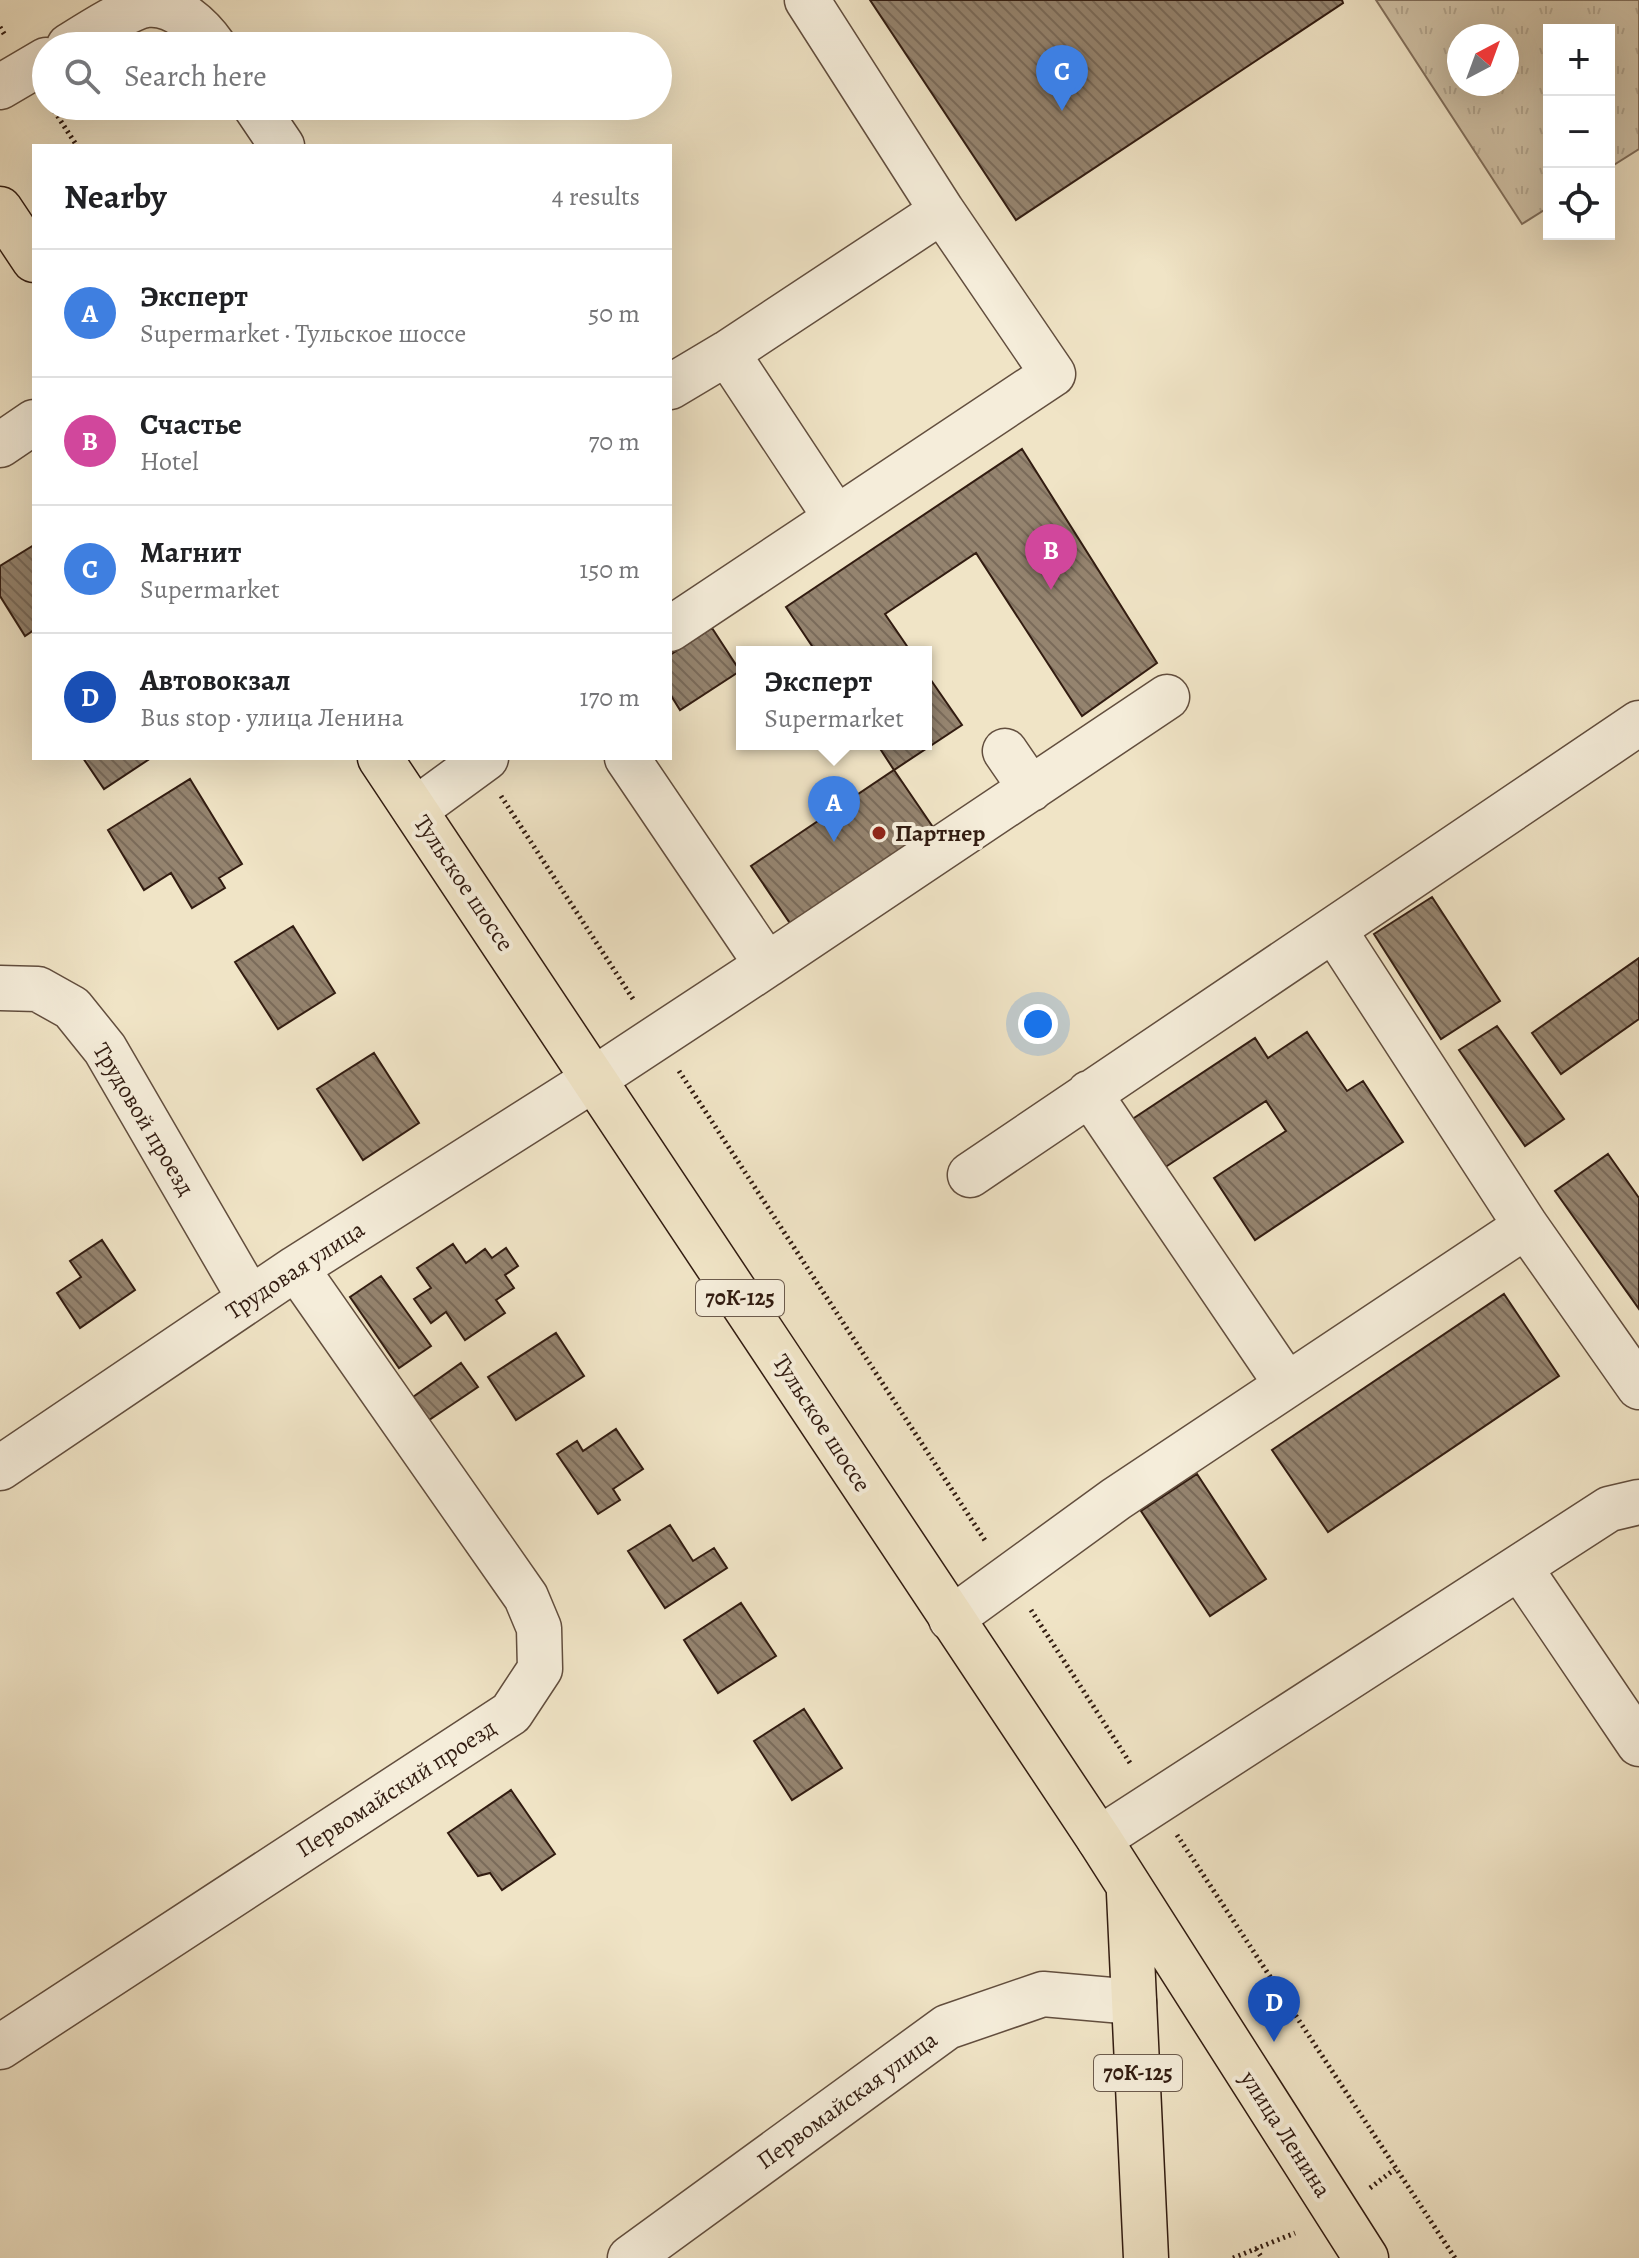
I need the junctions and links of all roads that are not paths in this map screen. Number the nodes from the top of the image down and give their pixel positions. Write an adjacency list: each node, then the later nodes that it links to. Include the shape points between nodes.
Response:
1 (807, 0): 9 (street)
2 (93, 32): 3 (street, via 147,5 180,11)
3 (200, 32)
4 (32, 68): 5 (street)
5 (0, 87)
6 (264, 120): 7 (street)
7 (281, 144)
8 (0, 209): 10 (main road)
9 (942, 211): 11 (street); 15 (street, via 1053,374)
10 (32, 257)
11 (727, 353): 12 (street); 15 (street)
12 (672, 386)
13 (32, 423): 14 (street)
14 (0, 445)
15 (836, 518): 16 (street)
16 (672, 628)
17 (1167, 697): 23 (street, Трудовая улица)
18 (1639, 723): 25 (street)
19 (1005, 751): 23 (street)
20 (381, 760): 24 (main road, Тульское шоссе / 70К-125)
21 (483, 760): 24 (street)
22 (628, 760): 26 (street)
23 (1031, 789): 26 (street, Трудовая улица)
24 (415, 810): 28 (main road, Тульское шоссе / 70К-125)
25 (1334, 930): 29 (street); 31 (street)
26 (767, 965): 28 (street, Трудовая улица)
27 (0, 988): 33 (street, Трудовой проезд, via 38,989 72,1008 97,1039)
28 (594, 1079): 32 (street, Трудовая улица); 39 (main road, Тульское шоссе / 70К-125)
29 (1089, 1093): 30 (street); 34 (street)
30 (970, 1175)
31 (1526, 1226): 34 (street); 35 (street)
32 (296, 1268): 33 (street, Трудовая улица); 44 (street, Первомайский проезд, via 526,1597 539,1628 540,1669 511,1713)
33 (250, 1299): 36 (street, Трудовая улица)
34 (1287, 1385): 39 (street, via 1116,1499)
35 (1639, 1387)
36 (0, 1468)
37 (1639, 1502): 38 (street, via 1609,1509)
38 (1520, 1568): 40 (street); 41 (street)
39 (951, 1619): 41 (main road, Тульское шоссе / 70К-125)
40 (1639, 1744)
41 (1099, 1839): 42 (main road, Тульское шоссе / 70К-125)
42 (1129, 1889): 43 (main road, 70К-125); 47 (main road, улица Ленина)
43 (1134, 2002): 45 (street, Первомайская улица, via 1043,1994 947,2027); 46 (main road, 70К-125)
44 (0, 2047)
45 (630, 2258)
46 (1146, 2258)
47 (1366, 2258)

